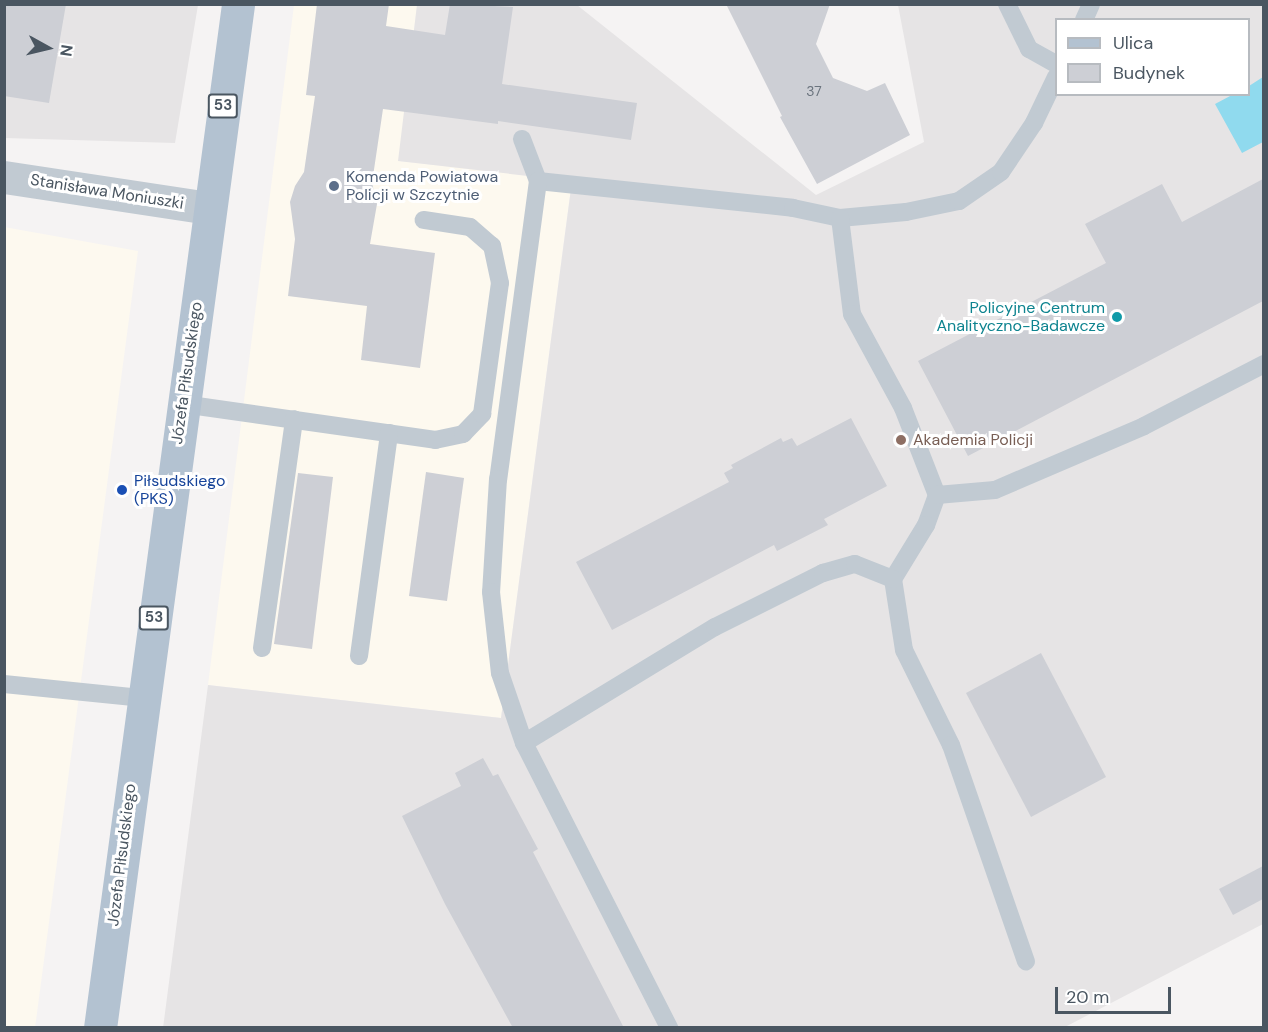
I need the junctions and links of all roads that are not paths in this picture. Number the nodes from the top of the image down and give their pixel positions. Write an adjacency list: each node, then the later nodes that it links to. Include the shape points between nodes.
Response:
1 (238, 4): 10 (main road, Józefa Piłsudskiego / 53)
2 (1007, 4): 5 (lane, via 1029,49)
3 (1091, 4): 4 (lane)
4 (1085, 18)
5 (1055, 63)
6 (1055, 78): 11 (lane, via 1034,123 1001,172 959,201 906,212)
7 (522, 139): 9 (lane)
8 (4, 177): 10 (street, Stanisława Moniuszki)
9 (538, 181): 11 (lane, via 793,208); 23 (lane, via 498,479 490,592 500,673)
10 (209, 208): 14 (main road, Józefa Piłsudskiego / 53)
11 (840, 218): 17 (lane, via 852,314 903,408)
12 (424, 220): 16 (lane, via 470,227 492,246 500,283 482,414 463,434 435,440)
13 (1263, 364): 17 (lane, via 1144,426 994,490)
14 (183, 404): 15 (lane); 22 (main road, Józefa Piłsudskiego / 53)
15 (294, 419): 16 (lane); 19 (lane)
16 (389, 433): 20 (lane)
17 (937, 495): 18 (lane, via 927,525)
18 (893, 579): 23 (lane, via 855,564 823,573 715,627); 24 (lane, via 904,650 951,745)
19 (262, 648)
20 (359, 656)
21 (4, 684): 22 (lane)
22 (143, 698): 25 (main road, Józefa Piłsudskiego / 53)
23 (524, 743): 26 (lane)
24 (1026, 961)
25 (100, 1028)
26 (669, 1028)

